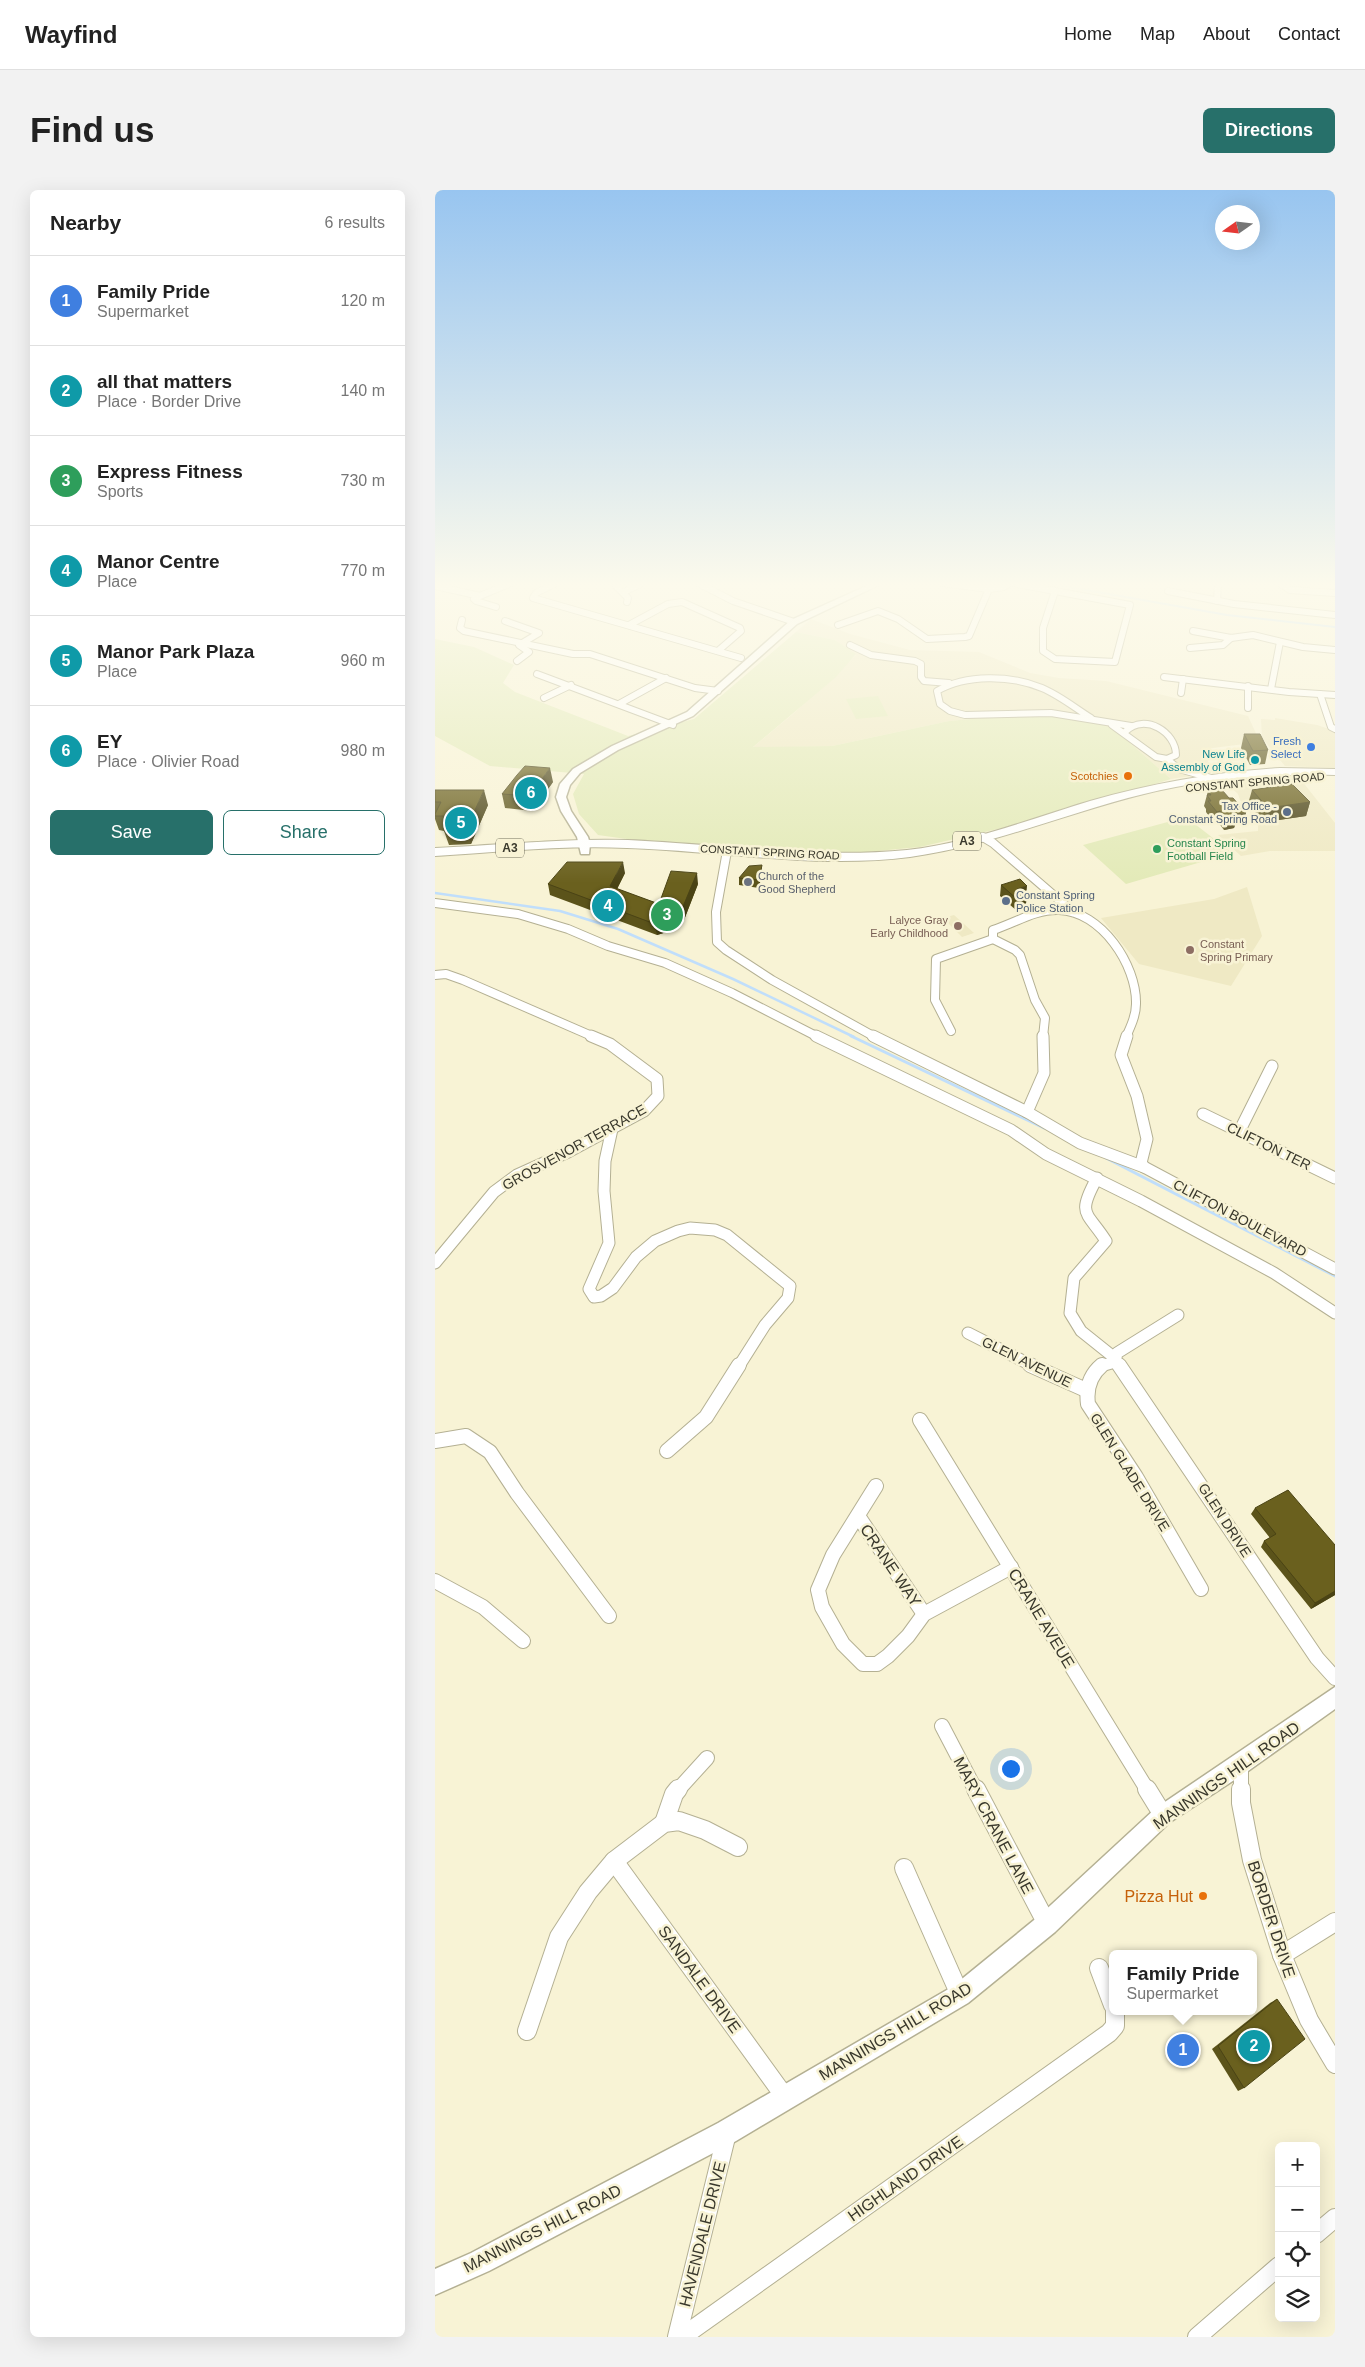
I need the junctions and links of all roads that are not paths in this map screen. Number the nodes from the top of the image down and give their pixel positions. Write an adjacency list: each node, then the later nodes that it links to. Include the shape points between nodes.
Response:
1 (564, 683): 11 (street)
2 (657, 683): 21 (street)
3 (682, 683): 14 (street)
4 (726, 683): 14 (main road)
5 (930, 683): 15 (street)
6 (950, 683): 15 (street)
7 (1023, 683): 19 (street)
8 (1182, 683): 16 (street)
9 (1223, 683): 12 (street)
10 (1272, 683): 13 (street)
11 (571, 686): 20 (street); 21 (street)
12 (1249, 686): 13 (street); 22 (street)
13 (1271, 689): 17 (street)
14 (718, 691): 26 (main road)
15 (937, 691): 23 (street, via 942,706 956,714 975,717)
16 (1181, 693)
17 (1320, 694): 18 (street); 28 (street, via 1331,727)
18 (1335, 695)
19 (1055, 696): 23 (street, via 1045,702); 24 (street)
20 (544, 698)
21 (619, 704): 26 (street)
22 (1249, 708)
23 (1044, 713): 24 (street)
24 (1091, 718): 25 (street)
25 (1108, 723): 27 (street); 29 (street)
26 (673, 724): 35 (main road, via 603,753 564,786 562,801)
27 (1131, 726): 29 (street); 30 (street, via 1159,725 1176,746 1176,755)
28 (1335, 729)
29 (1124, 734): 30 (street, via 1147,752)
30 (1167, 759): 33 (street, via 1179,769)
31 (1335, 772): 33 (main road, CONSTANT SPRING ROAD / A3)
32 (1335, 776): 34 (main road, CONSTANT SPRING ROAD / A3, via 1288,777 1176,789)
33 (1211, 778): 34 (main road, CONSTANT SPRING ROAD / A3, via 1118,797)
34 (988, 840): 37 (main road, CONSTANT SPRING ROAD / A3, via 883,861 832,863); 40 (street)
35 (585, 848): 36 (main road, CONSTANT SPRING ROAD / A3); 37 (main road, CONSTANT SPRING ROAD / A3); 38 (main road, CONSTANT SPRING ROAD / A3)
36 (435, 852)
37 (726, 854): 45 (street, CLIFTON BOULEVARD, via 714,926 717,943 773,981 887,1044)
38 (435, 857)
39 (435, 903): 50 (street, via 518,914 665,963 981,1114 1046,1154)
40 (1074, 913): 41 (street, via 1061,910 1043,912); 49 (street, via 1091,923 1116,947 1128,963 1135,983 1137,1003 1134,1022 1121,1055 1137,1096 1147,1139 1141,1163)
41 (993, 934): 43 (street, via 936,959 935,1000); 45 (street, via 1020,956 1035,1000 1045,1018 1044,1072)
42 (435, 975): 47 (street, GROSVENOR TERRACE, via 446,974 463,980 610,1044 657,1079 658,1096 643,1111)
43 (951, 1031)
44 (1272, 1066): 48 (street)
45 (1027, 1112): 49 (street, CLIFTON BOULEVARD, via 1080,1143)
46 (1203, 1114): 48 (street, CLIFTON TER)
47 (612, 1129): 52 (street, GROSVENOR TERRACE, via 517,1175 494,1192); 61 (street, via 604,1168 609,1243 589,1289 594,1297 603,1297 612,1290 636,1256 662,1236 677,1230 705,1230 726,1235 790,1286 788,1298 765,1326 706,1417)
48 (1239, 1132): 51 (street, CLIFTON TER)
49 (1145, 1167): 53 (street, CLIFTON BOULEVARD)
50 (1097, 1178): 54 (street, via 1274,1274); 57 (street, GLEN DRIVE, via 1087,1196 1086,1210 1089,1220 1106,1240 1075,1278 1070,1313 1081,1331 1105,1349)
51 (1335, 1178)
52 (435, 1263)
53 (1335, 1269)
54 (1335, 1313)
55 (1178, 1315): 57 (street, via 1117,1353)
56 (968, 1333): 58 (street, GLEN AVENUE)
57 (1115, 1362): 58 (street, via 1103,1364 1096,1370); 70 (street, GLEN DRIVE, via 1131,1379 1317,1658)
58 (1086, 1390): 66 (street, GLEN GLADE DRIVE, via 1097,1420 1136,1477)
59 (920, 1420): 64 (street, CRANE AVEUE)
60 (435, 1441): 68 (street, via 466,1436 490,1452)
61 (667, 1451)
62 (876, 1486): 63 (street)
63 (858, 1516): 67 (street, CRANE WAY); 67 (street, via 833,1555 818,1590 822,1607 843,1644 863,1664 877,1664 908,1636)
64 (1011, 1567): 67 (street); 75 (street, CRANE AVEUE)
65 (436, 1585): 69 (street, via 483,1607)
66 (1201, 1589)
67 (924, 1614)
68 (609, 1616)
69 (523, 1641)
70 (1335, 1678)
71 (1335, 1697): 74 (main road, MANNINGS HILL ROAD)
72 (941, 1726): 81 (street, MARY CRANE LANE)
73 (707, 1758): 76 (street, via 674,1794)
74 (1241, 1764): 75 (main road, MANNINGS HILL ROAD); 82 (street, BORDER DRIVE, via 1241,1803 1252,1860)
75 (1163, 1816): 81 (main road, MANNINGS HILL ROAD)
76 (664, 1823): 77 (street, via 679,1821 705,1830); 78 (street)
77 (738, 1848)
78 (614, 1861): 87 (street, via 588,1892 559,1938); 89 (street, SANDALE DRIVE)
79 (904, 1868): 85 (street)
80 (1335, 1922): 82 (street)
81 (1047, 1924): 85 (main road, MANNINGS HILL ROAD)
82 (1282, 1955): 88 (street, BORDER DRIVE, via 1309,2020)
83 (1099, 1968): 84 (street)
84 (1109, 1994)
85 (960, 1995): 89 (main road, MANNINGS HILL ROAD)
86 (1115, 2015): 96 (street, HIGHLAND DRIVE, via 1115,2026 1109,2033)
87 (527, 2031)
88 (1335, 2064)
89 (785, 2097): 90 (main road, MANNINGS HILL ROAD)
90 (727, 2132): 94 (main road, MANNINGS HILL ROAD, via 480,2262); 95 (street, HAVENDALE DRIVE)
91 (1335, 2218): 92 (street)
92 (1318, 2232)
93 (1275, 2269): 97 (street)
94 (435, 2282)
95 (677, 2337)
96 (682, 2337)
97 (1197, 2337)

